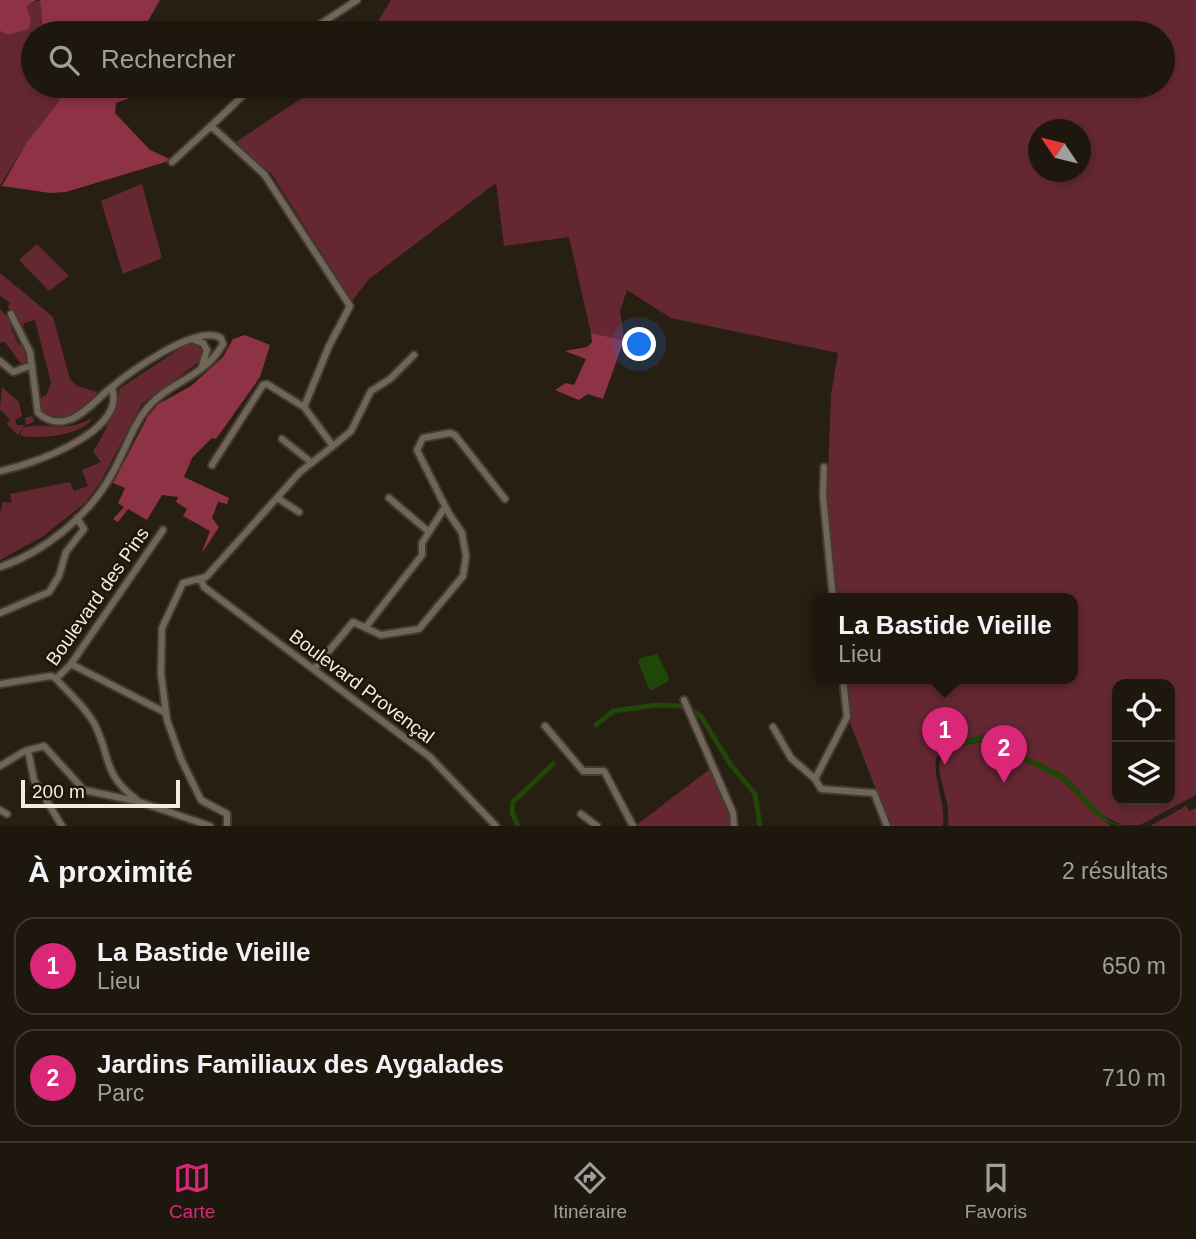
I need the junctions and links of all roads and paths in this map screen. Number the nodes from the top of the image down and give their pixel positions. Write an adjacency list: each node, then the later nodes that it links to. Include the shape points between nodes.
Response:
1 (357, 0): 2 (street)
2 (325, 21)
3 (240, 98): 4 (street)
4 (211, 126): 5 (street); 13 (street, via 264,173 350,306)
5 (172, 162)
6 (11, 314): 10 (street)
7 (189, 338): 11 (street, via 203,343 207,350); 11 (street, via 218,336 223,341); 12 (street)
8 (414, 355): 15 (street, via 371,391 351,431)
9 (0, 361): 10 (street, via 13,372)
10 (32, 365): 12 (street, via 36,408 46,418 76,418)
11 (199, 372): 25 (street, via 149,406 103,490)
12 (109, 390): 19 (street, via 113,399 109,410 92,432 58,453)
13 (304, 407): 15 (street); 17 (street, via 263,385)
14 (282, 439): 16 (street)
15 (333, 446): 16 (street)
16 (312, 463): 21 (street)
17 (212, 465)
18 (824, 467): 30 (street)
19 (0, 471)
20 (389, 498): 27 (street)
21 (279, 499): 24 (street); 29 (street)
22 (505, 499): 23 (street, via 450,432 423,438 417,450)
23 (445, 507): 27 (street); 32 (street, via 465,544 463,576 419,629 381,635)
24 (299, 512)
25 (77, 518): 28 (street, via 34,551); 31 (street, via 84,529 66,552 49,592)
26 (163, 530): 33 (street, Boulevard des Pins)
27 (429, 532): 32 (street, via 422,555)
28 (0, 567)
29 (201, 580): 34 (street, Boulevard Provençal, via 204,587); 39 (street, via 183,583 164,621 159,650)
30 (833, 593)
31 (0, 613)
32 (365, 628): 34 (street, via 353,622)
33 (71, 664): 35 (street, Boulevard des Pins); 39 (street)
34 (314, 669): 50 (street, Boulevard Provençal, via 430,757)
35 (56, 680): 36 (street, via 51,676); 45 (street, via 95,726 111,774)
36 (0, 684)
37 (844, 684): 44 (street, via 847,717)
38 (684, 700): 53 (street, via 733,813)
39 (166, 713): 49 (street, via 198,795 227,814)
40 (545, 726): 52 (street, via 583,771 604,771)
41 (773, 727): 44 (street, via 791,758)
42 (28, 750): 43 (street); 45 (street, via 37,746 50,751 84,790); 47 (street, via 34,780)
43 (0, 766)
44 (815, 779): 54 (street, via 821,789 874,793)
45 (140, 802): 48 (street)
46 (581, 814): 51 (street)
47 (62, 826)
48 (210, 826)
49 (227, 826)
50 (496, 826)
51 (597, 826)
52 (634, 826)
53 (734, 826)
54 (887, 826)

